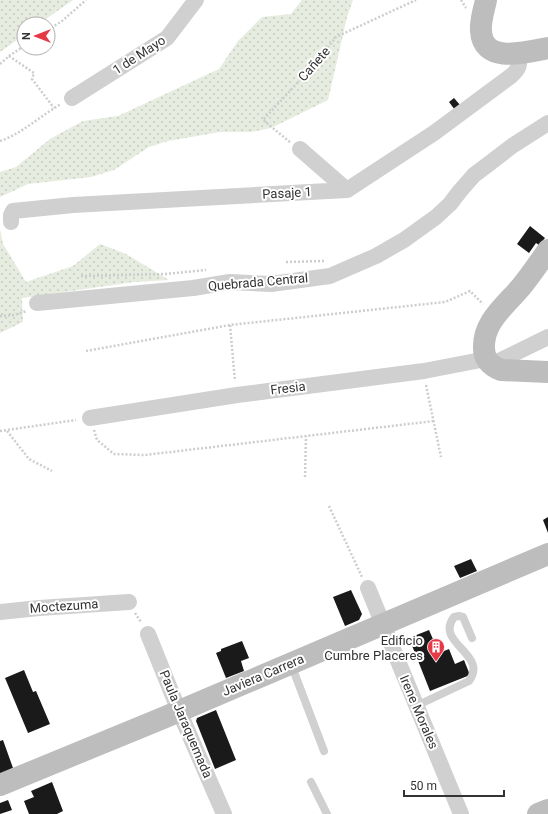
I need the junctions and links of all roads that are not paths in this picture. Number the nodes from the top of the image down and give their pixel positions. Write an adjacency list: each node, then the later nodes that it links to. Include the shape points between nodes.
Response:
1 (196, 0): 5 (street, 1 de Mayo, via 167,38)
2 (486, 0): 4 (street, via 482,39 487,47 494,51)
3 (548, 48): 4 (street)
4 (517, 54): 8 (street, via 520,66 511,76 434,133)
5 (72, 98)
6 (548, 123): 11 (street, Quebrada Central, via 474,175 436,217 404,240 376,256 330,276 271,284 230,282)
7 (300, 149): 8 (street)
8 (347, 190): 9 (street, Pasaje 1, via 74,205 13,211)
9 (11, 222)
10 (548, 250): 13 (street, via 487,328 484,349)
11 (37, 303)
12 (548, 337): 13 (street, Fresia)
13 (488, 362): 14 (street, via 501,370); 15 (street, Fresia, via 236,395)
14 (548, 372)
15 (90, 418)
16 (548, 554): 20 (street, Javiera Carrera)
17 (368, 588): 20 (street, Irene Morales)
18 (129, 602): 19 (street, Moctezuma)
19 (0, 612)
20 (383, 625): 23 (street, Javiera Carrera); 24 (street, Irene Morales)
21 (148, 634): 25 (street, Paula Jaraquemada)
22 (472, 638): 24 (lane, via 463,618 454,617 449,630 469,657 474,666 474,674 469,681)
23 (291, 664): 25 (street, Javiera Carrera); 26 (lane)
24 (416, 706): 32 (street, Irene Morales)
25 (179, 711): 28 (street, Javiera Carrera); 30 (street, Paula Jaraquemada)
26 (324, 751)
27 (311, 782): 31 (lane)
28 (0, 785)
29 (548, 810): 33 (street)
30 (224, 814)
31 (326, 814)
32 (461, 814)
33 (538, 814)

